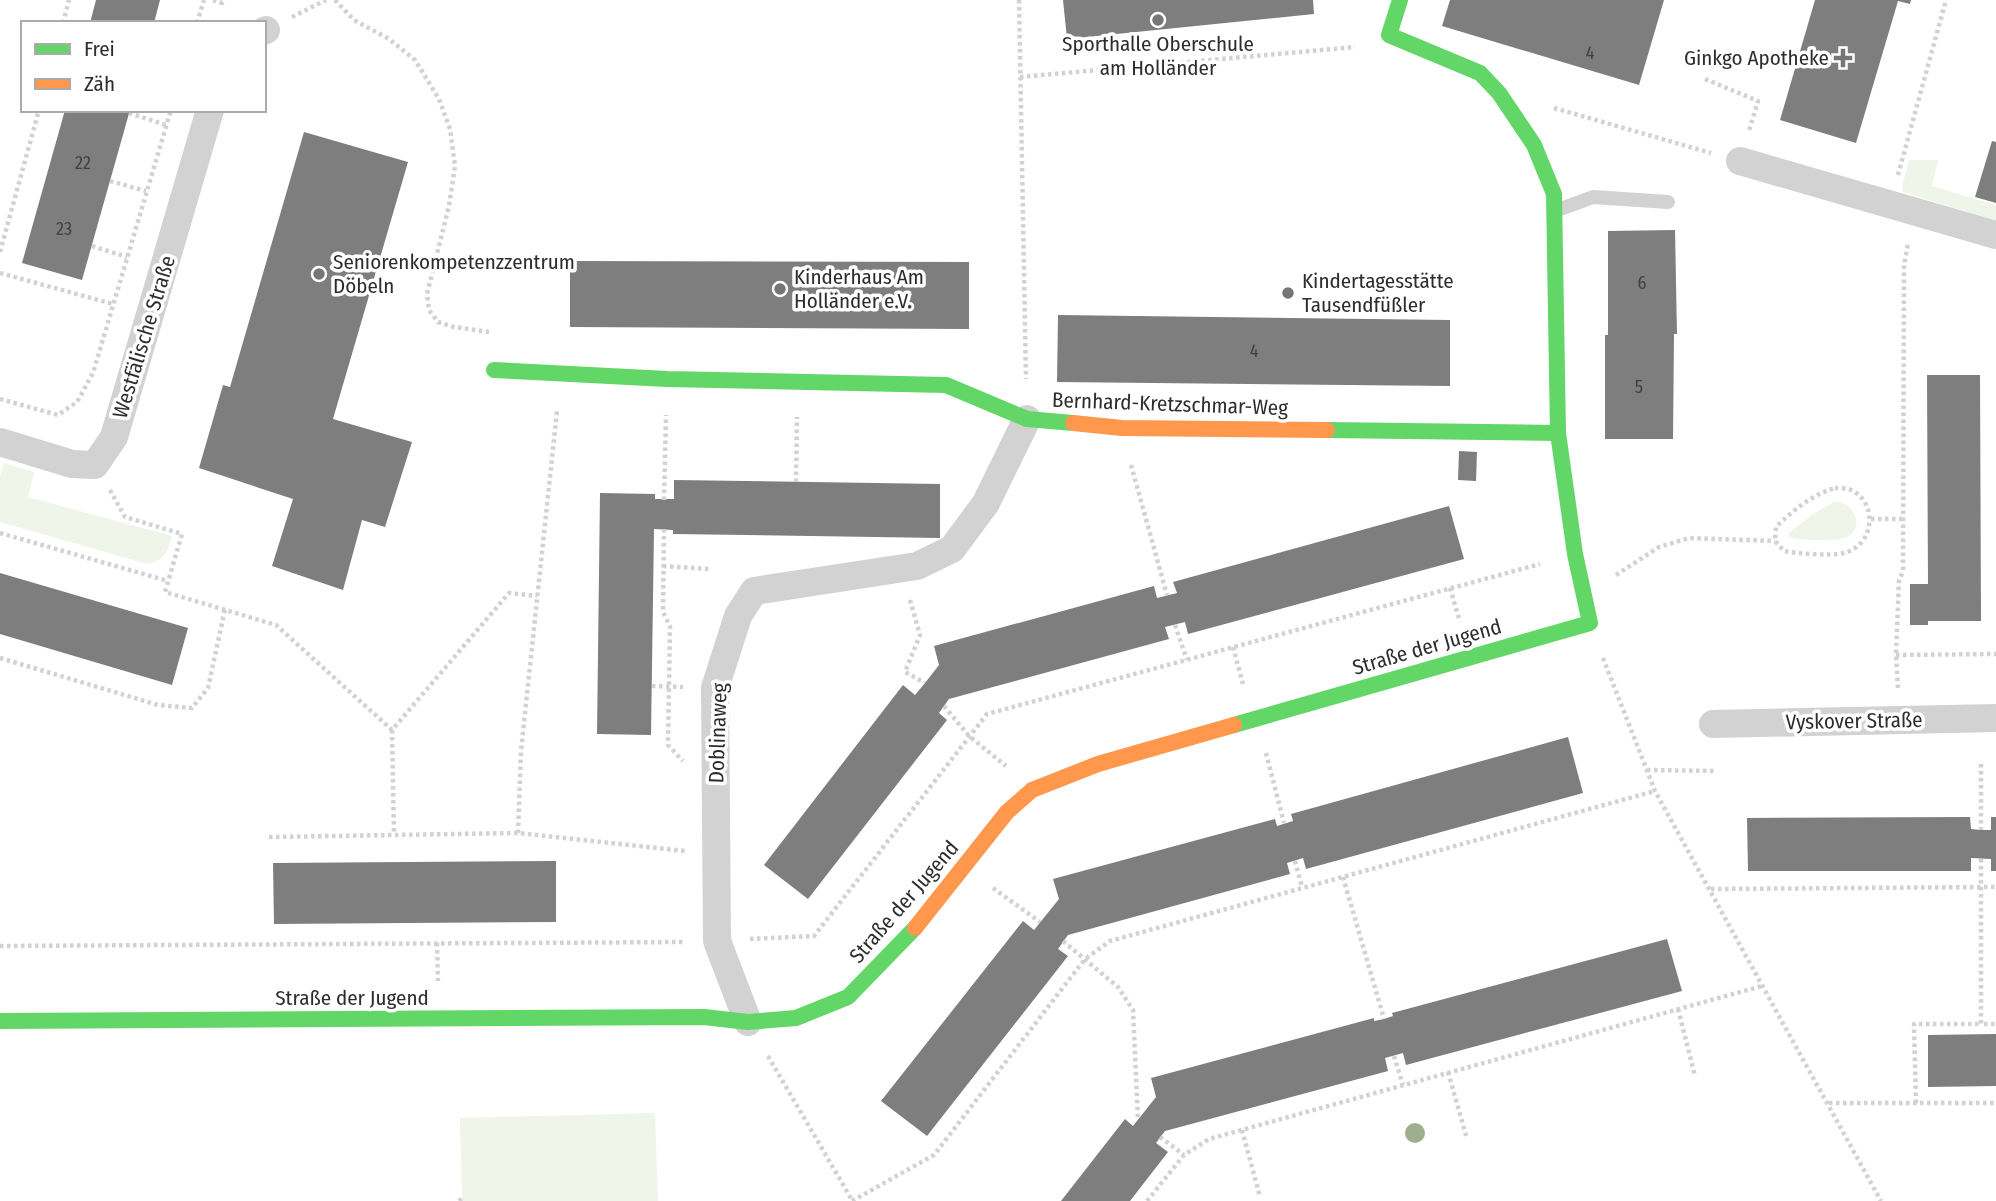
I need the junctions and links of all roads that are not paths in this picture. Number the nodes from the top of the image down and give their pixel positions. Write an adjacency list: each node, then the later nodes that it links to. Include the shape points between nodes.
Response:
1 (1399, 0): 5 (street, via 1389,35 1480,73 1499,93 1534,145 1554,194)
2 (209, 112): 10 (street, Westfälische Straße, via 114,437 95,466 72,464)
3 (1740, 161): 6 (street)
4 (1668, 202): 5 (lane, via 1593,197)
5 (1554, 212): 9 (street)
6 (1996, 235)
7 (494, 370): 8 (street, Bernhard-Kretzschmar-Weg, via 946,385)
8 (1027, 419): 9 (street, Bernhard-Kretzschmar-Weg, via 1122,428); 14 (street, Doblinaweg, via 986,503 952,549 917,566 754,591 738,616 715,688 716,941)
9 (1558, 433): 14 (street, Straße der Jugend, via 1590,623 1098,764 1032,790 1007,812 920,923 848,997 796,1018)
10 (0, 442)
11 (1996, 718): 12 (street, Vyskover Straße)
12 (1713, 724)
13 (0, 1020): 14 (street, Straße der Jugend, via 704,1017)
14 (748, 1022)

